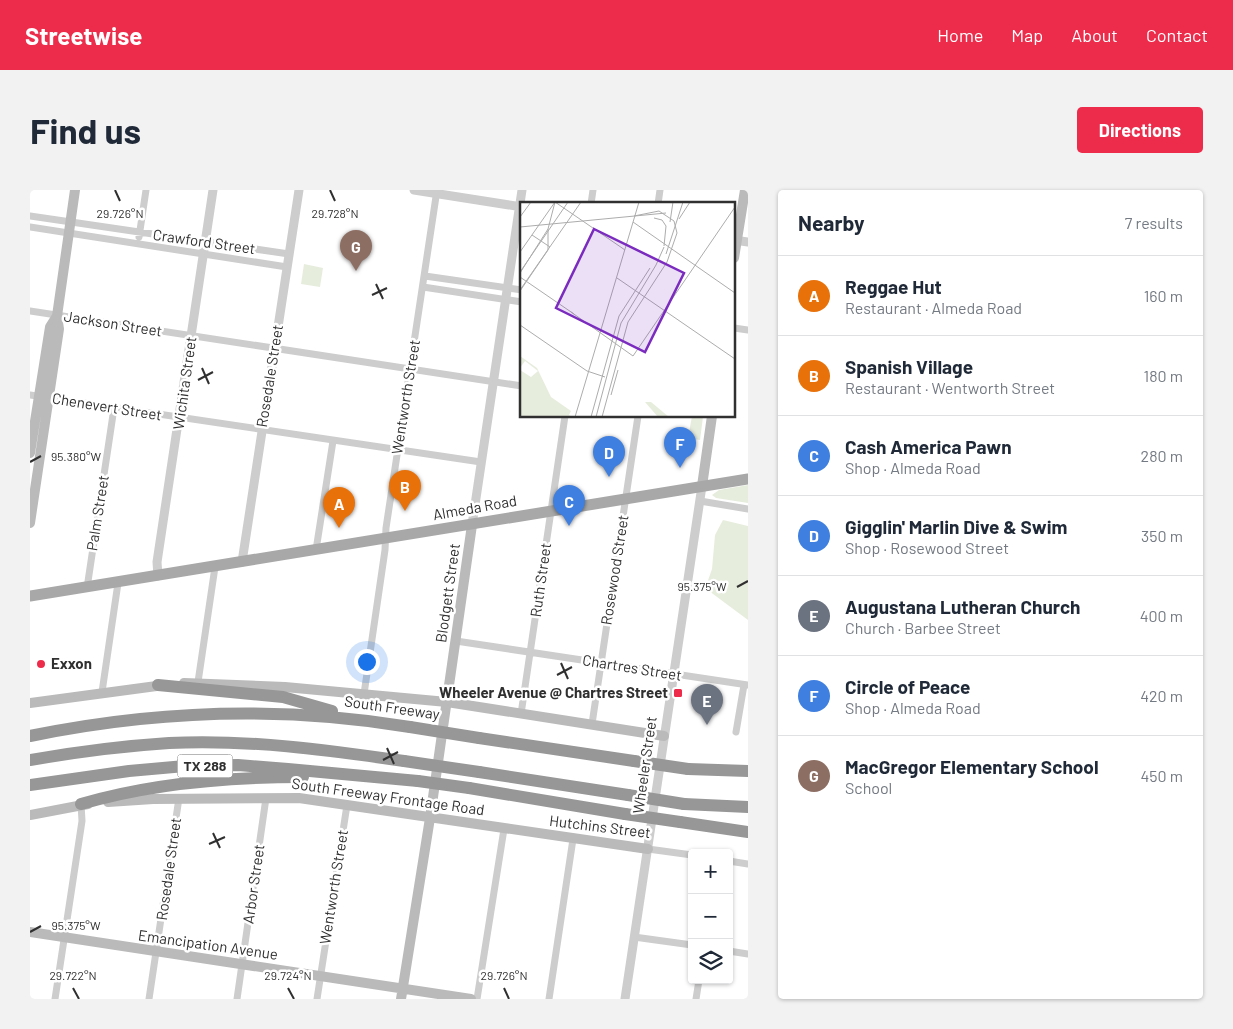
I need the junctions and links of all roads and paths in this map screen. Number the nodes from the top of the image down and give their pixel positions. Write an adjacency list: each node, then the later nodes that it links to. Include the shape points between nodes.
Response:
1 (75, 190): 12 (main road)
2 (146, 190): 13 (street)
3 (213, 190): 15 (street, Wichita Street)
4 (299, 190): 19 (street, Rosedale Street)
5 (414, 190): 7 (street)
6 (745, 190): 14 (main road)
7 (437, 192): 8 (street); 21 (street, Wentworth Street)
8 (520, 206)
9 (520, 212): 23 (street, Blodgett Street)
10 (30, 216): 12 (street, Crawford Street)
11 (30, 227): 12 (street, Crawford Street)
12 (69, 228): 13 (street, Crawford Street); 17 (street, Crawford Street); 28 (main road)
13 (140, 232): 15 (street, Crawford Street); 17 (street)
14 (736, 240): 16 (street)
15 (205, 242): 18 (street, Wichita Street); 19 (street, Crawford Street)
16 (748, 242)
17 (138, 244): 18 (street, Crawford Street)
18 (204, 254): 20 (street, Crawford Street); 29 (street, Wichita Street)
19 (289, 254): 20 (street, Rosedale Street)
20 (287, 267): 30 (street, Rosedale Street)
21 (425, 276): 22 (street, Wentworth Street); 23 (street)
22 (423, 287): 25 (street); 31 (street, Wentworth Street)
23 (507, 287): 24 (street); 25 (street, Blodgett Street)
24 (520, 290)
25 (505, 299): 26 (street); 32 (street, Blodgett Street)
26 (520, 302)
27 (30, 312): 28 (street, Jackson Street)
28 (57, 316): 29 (street, Jackson Street); 34 (main road, via 50,327)
29 (192, 336): 30 (street, Jackson Street); 36 (street, Wichita Street)
30 (274, 349): 31 (street, Jackson Street); 40 (street, Rosedale Street)
31 (410, 370): 32 (street, Jackson Street); 42 (street, Wentworth Street)
32 (493, 382): 33 (street, Jackson Street); 44 (street, Blodgett Street)
33 (520, 386)
34 (39, 396): 35 (street, Chenevert Street); 43 (main road); 51 (main road)
35 (114, 408): 36 (street, Chenevert Street); 59 (street, Palm Street)
36 (180, 418): 40 (street, Chenevert Street); 57 (street, Wichita Street, via 157,562)
37 (565, 418): 50 (street, Ruth Street)
38 (638, 418): 47 (street, Rosewood Street)
39 (712, 418): 46 (main road, Wheeler Street)
40 (262, 430): 41 (street, Chenevert Street); 55 (street, Rosedale Street)
41 (332, 441): 42 (street, Chenevert Street); 54 (street)
42 (398, 451): 44 (street, Chenevert Street); 53 (street, Wentworth Street)
43 (30, 453)
44 (481, 462): 52 (street, Blodgett Street)
45 (748, 478): 46 (main road, Almeda Road)
46 (702, 486): 47 (main road, Almeda Road); 48 (street, Wheeler Street)
47 (625, 499): 50 (main road, Almeda Road); 63 (street, Rosewood Street)
48 (700, 501): 49 (street); 64 (street, Wheeler Street)
49 (748, 509)
50 (550, 510): 52 (main road, Almeda Road); 62 (street, Ruth Street)
51 (30, 523)
52 (472, 525): 53 (main road, Almeda Road); 61 (main road, Blodgett Street)
53 (386, 538): 54 (main road, Almeda Road); 69 (street, Wentworth Street)
54 (316, 550): 55 (main road, Almeda Road)
55 (242, 562): 56 (main road, Almeda Road)
56 (215, 566): 57 (main road, Almeda Road); 65 (street)
57 (158, 576): 58 (main road, Almeda Road)
58 (118, 583): 59 (main road, Almeda Road); 68 (street)
59 (87, 588): 60 (main road, Almeda Road)
60 (30, 596)
61 (456, 640): 62 (street, Chartres Street); 70 (main road, Blodgett Street)
62 (530, 652): 63 (street, Chartres Street); 72 (street, Ruth Street)
63 (601, 664): 64 (street, Chartres Street); 74 (street, Rosewood Street)
64 (674, 674): 67 (street, Chartres Street); 77 (street, Wheeler Street)
65 (198, 682): 66 (main road); 69 (main road)
66 (158, 685): 68 (main road); 73 (highway, via 283,697)
67 (746, 685): 75 (street)
68 (102, 692): 71 (main road)
69 (364, 694): 70 (main road)
70 (447, 702): 72 (main road); 88 (main road, Blodgett Street)
71 (30, 703)
72 (521, 714): 74 (main road)
73 (351, 717): 76 (highway, South Freeway, via 200,714 110,722); 79 (highway, South Freeway, bridge, via 634,762 688,769)
74 (592, 724): 77 (main road)
75 (736, 732)
76 (30, 736)
77 (664, 736): 94 (street, Wheeler Street)
78 (30, 760): 86 (highway, bridge, via 129,747 213,743 322,750 684,804)
79 (748, 771)
80 (395, 782): 81 (highway, TX 288, via 238,766 184,766 129,770); 84 (highway, via 257,777 149,788); 89 (highway, TX 288, bridge, via 418,781 469,788)
81 (30, 785)
82 (179, 798): 83 (main road, South Freeway Frontage Road); 84 (main road, South Freeway Frontage Road); 102 (street, Rosedale Street)
83 (266, 798): 85 (main road, South Freeway Frontage Road, via 299,798); 105 (street, Arbor Street)
84 (80, 804): 87 (main road, South Freeway Frontage Road); 100 (street, via 82,821)
85 (347, 805): 88 (main road, South Freeway Frontage Road); 106 (street, Wentworth Street)
86 (748, 807)
87 (30, 815)
88 (430, 818): 91 (main road, South Freeway Frontage Road); 108 (main road, Blodgett Street)
89 (699, 824): 90 (highway); 92 (highway)
90 (748, 826)
91 (504, 829): 93 (main road, Hutchins Street); 114 (street)
92 (748, 832)
93 (573, 839): 94 (main road, Hutchins Street); 115 (street)
94 (648, 849): 95 (street, Hutchins Street); 99 (street, Wheeler Street)
95 (688, 854)
96 (733, 862): 97 (street)
97 (748, 864)
98 (30, 932): 100 (main road, Emancipation Avenue)
99 (634, 937): 101 (street); 116 (street, Wheeler Street)
100 (65, 938): 102 (main road, Emancipation Avenue); 109 (street)
101 (688, 944)
102 (156, 952): 105 (main road, Emancipation Avenue); 110 (street, Rosedale Street)
103 (733, 952): 104 (street)
104 (748, 954)
105 (242, 964): 106 (main road, Emancipation Avenue); 111 (street, Arbor Street)
106 (320, 977): 108 (main road, Emancipation Avenue); 112 (street, Wentworth Street)
107 (699, 984): 117 (street)
108 (402, 994): 113 (main road, Emancipation Avenue)
109 (55, 999)
110 (149, 999)
111 (237, 999)
112 (317, 999)
113 (471, 999)
114 (477, 999)
115 (549, 999)
116 (625, 999)
117 (696, 999)

